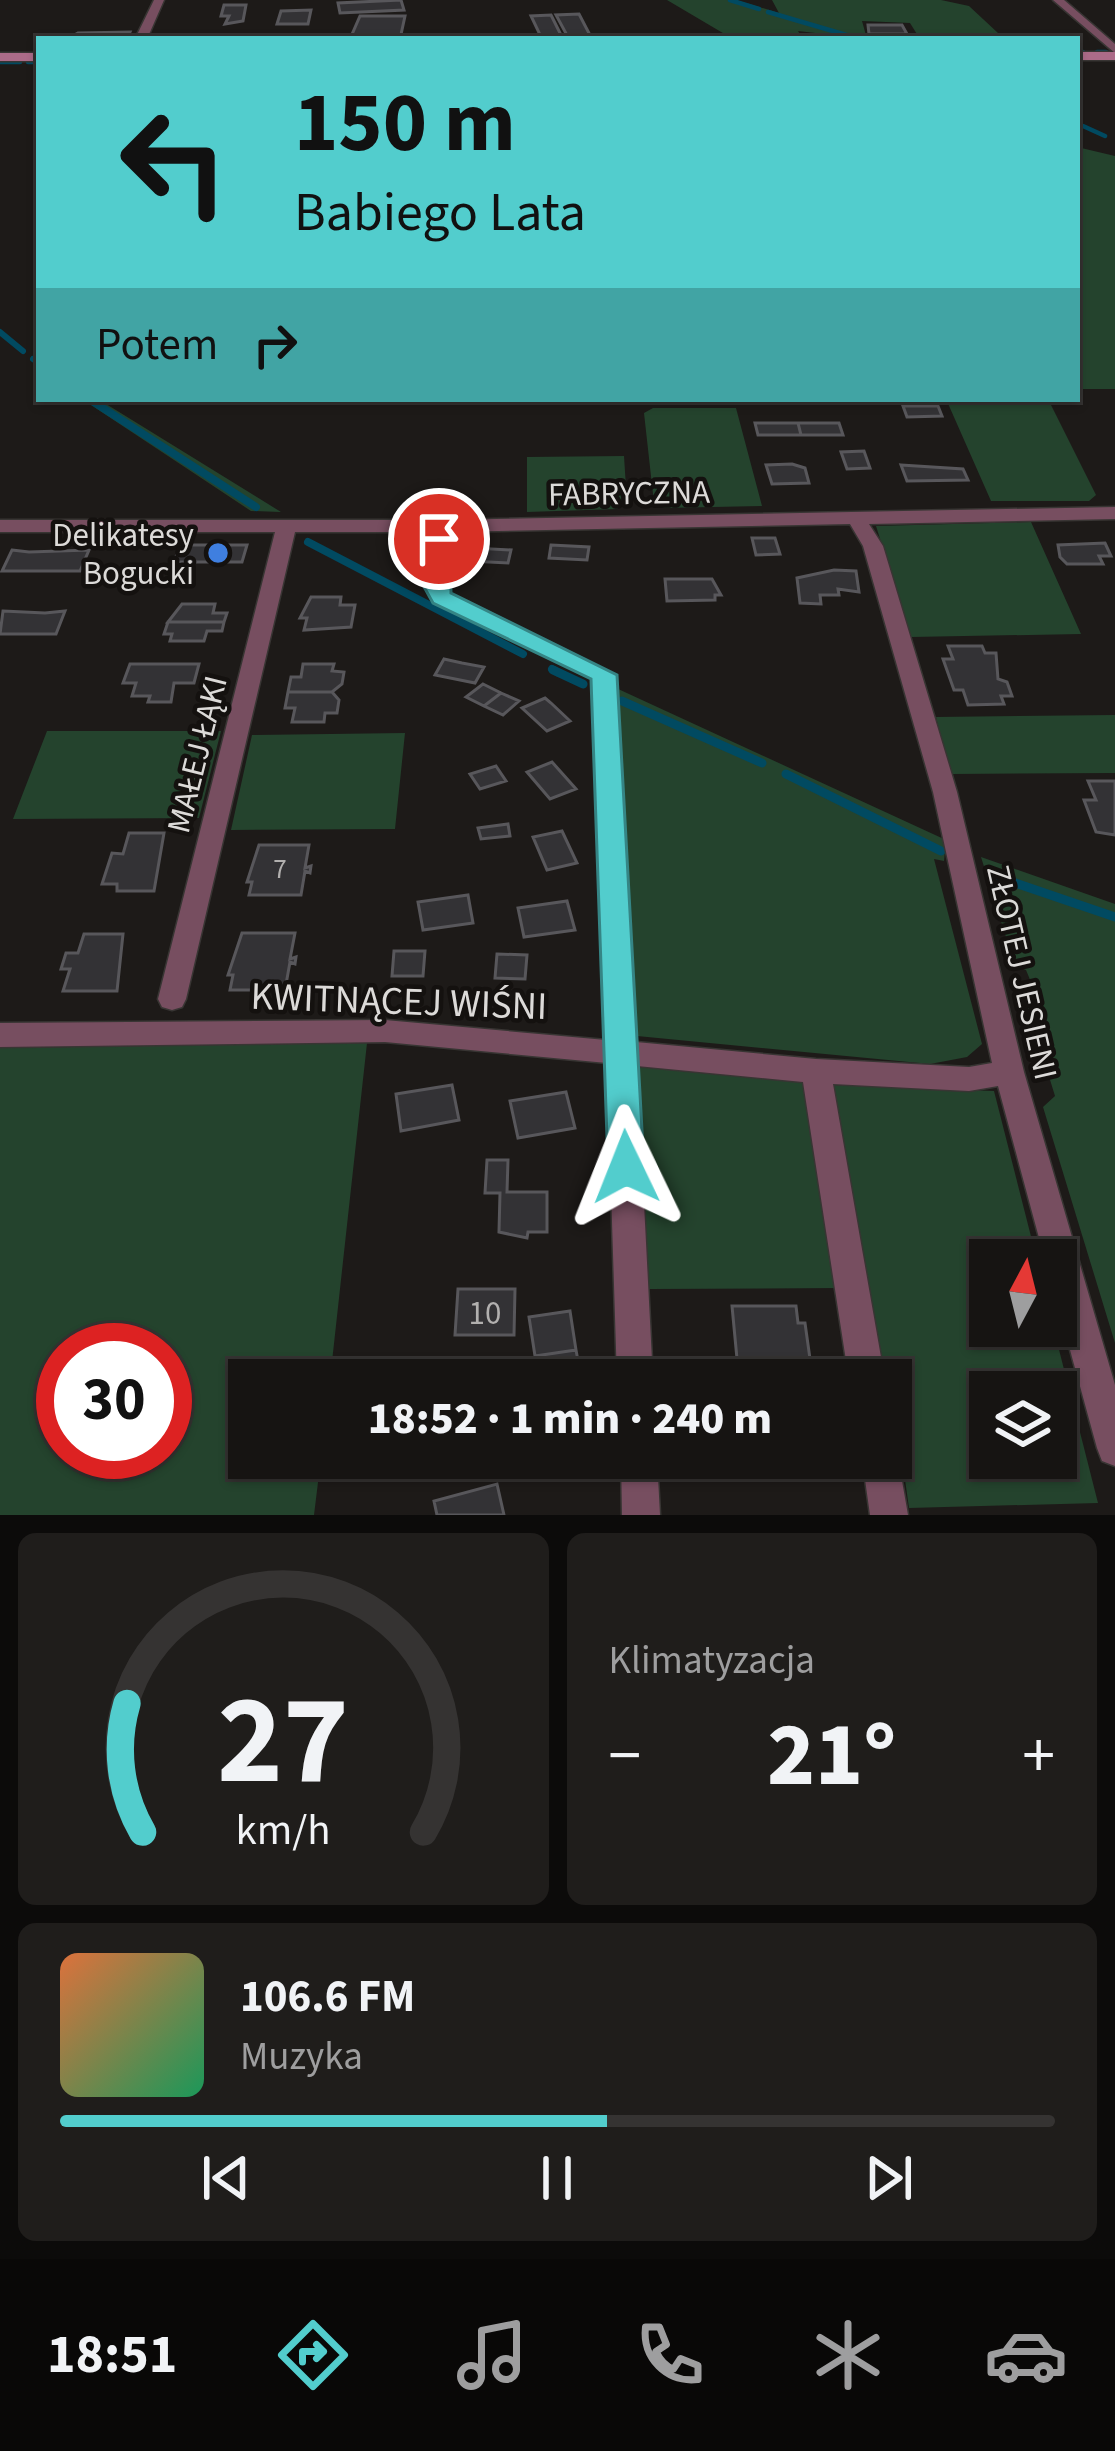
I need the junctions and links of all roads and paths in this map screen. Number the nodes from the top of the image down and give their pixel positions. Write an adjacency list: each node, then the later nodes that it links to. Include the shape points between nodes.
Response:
1 (159, 0): 3 (street)
2 (1058, 0): 4 (street)
3 (142, 36)
4 (1115, 53): 5 (main road)
5 (1080, 56)
6 (36, 57): 7 (main road)
7 (0, 58)
8 (1115, 514): 9 (street, FABRYCZNA)
9 (855, 517): 12 (street, FABRYCZNA); 17 (street, ZŁOTEJ JESIENI, via 873,546 945,792)
10 (0, 526): 11 (street, FABRYCZNA)
11 (286, 526): 12 (street, FABRYCZNA); 13 (street, MAŁEJ ŁĄKI)
12 (439, 526): 15 (street, via 435,585 442,598 604,675)
13 (172, 999)
14 (0, 1035): 15 (street, KWITNĄCEJ WIŚNI, via 385,1030)
15 (621, 1050): 16 (street, KWITNĄCEJ WIŚNI); 18 (street)
16 (816, 1070): 17 (street, KWITNĄCEJ WIŚNI, via 969,1078); 19 (street)
17 (1009, 1072): 20 (street, ZŁOTEJ JESIENI)
18 (634, 1359)
19 (864, 1359)
20 (1115, 1448)
21 (640, 1479): 23 (street)
22 (884, 1479): 24 (street)
23 (641, 1515)
24 (890, 1515)

